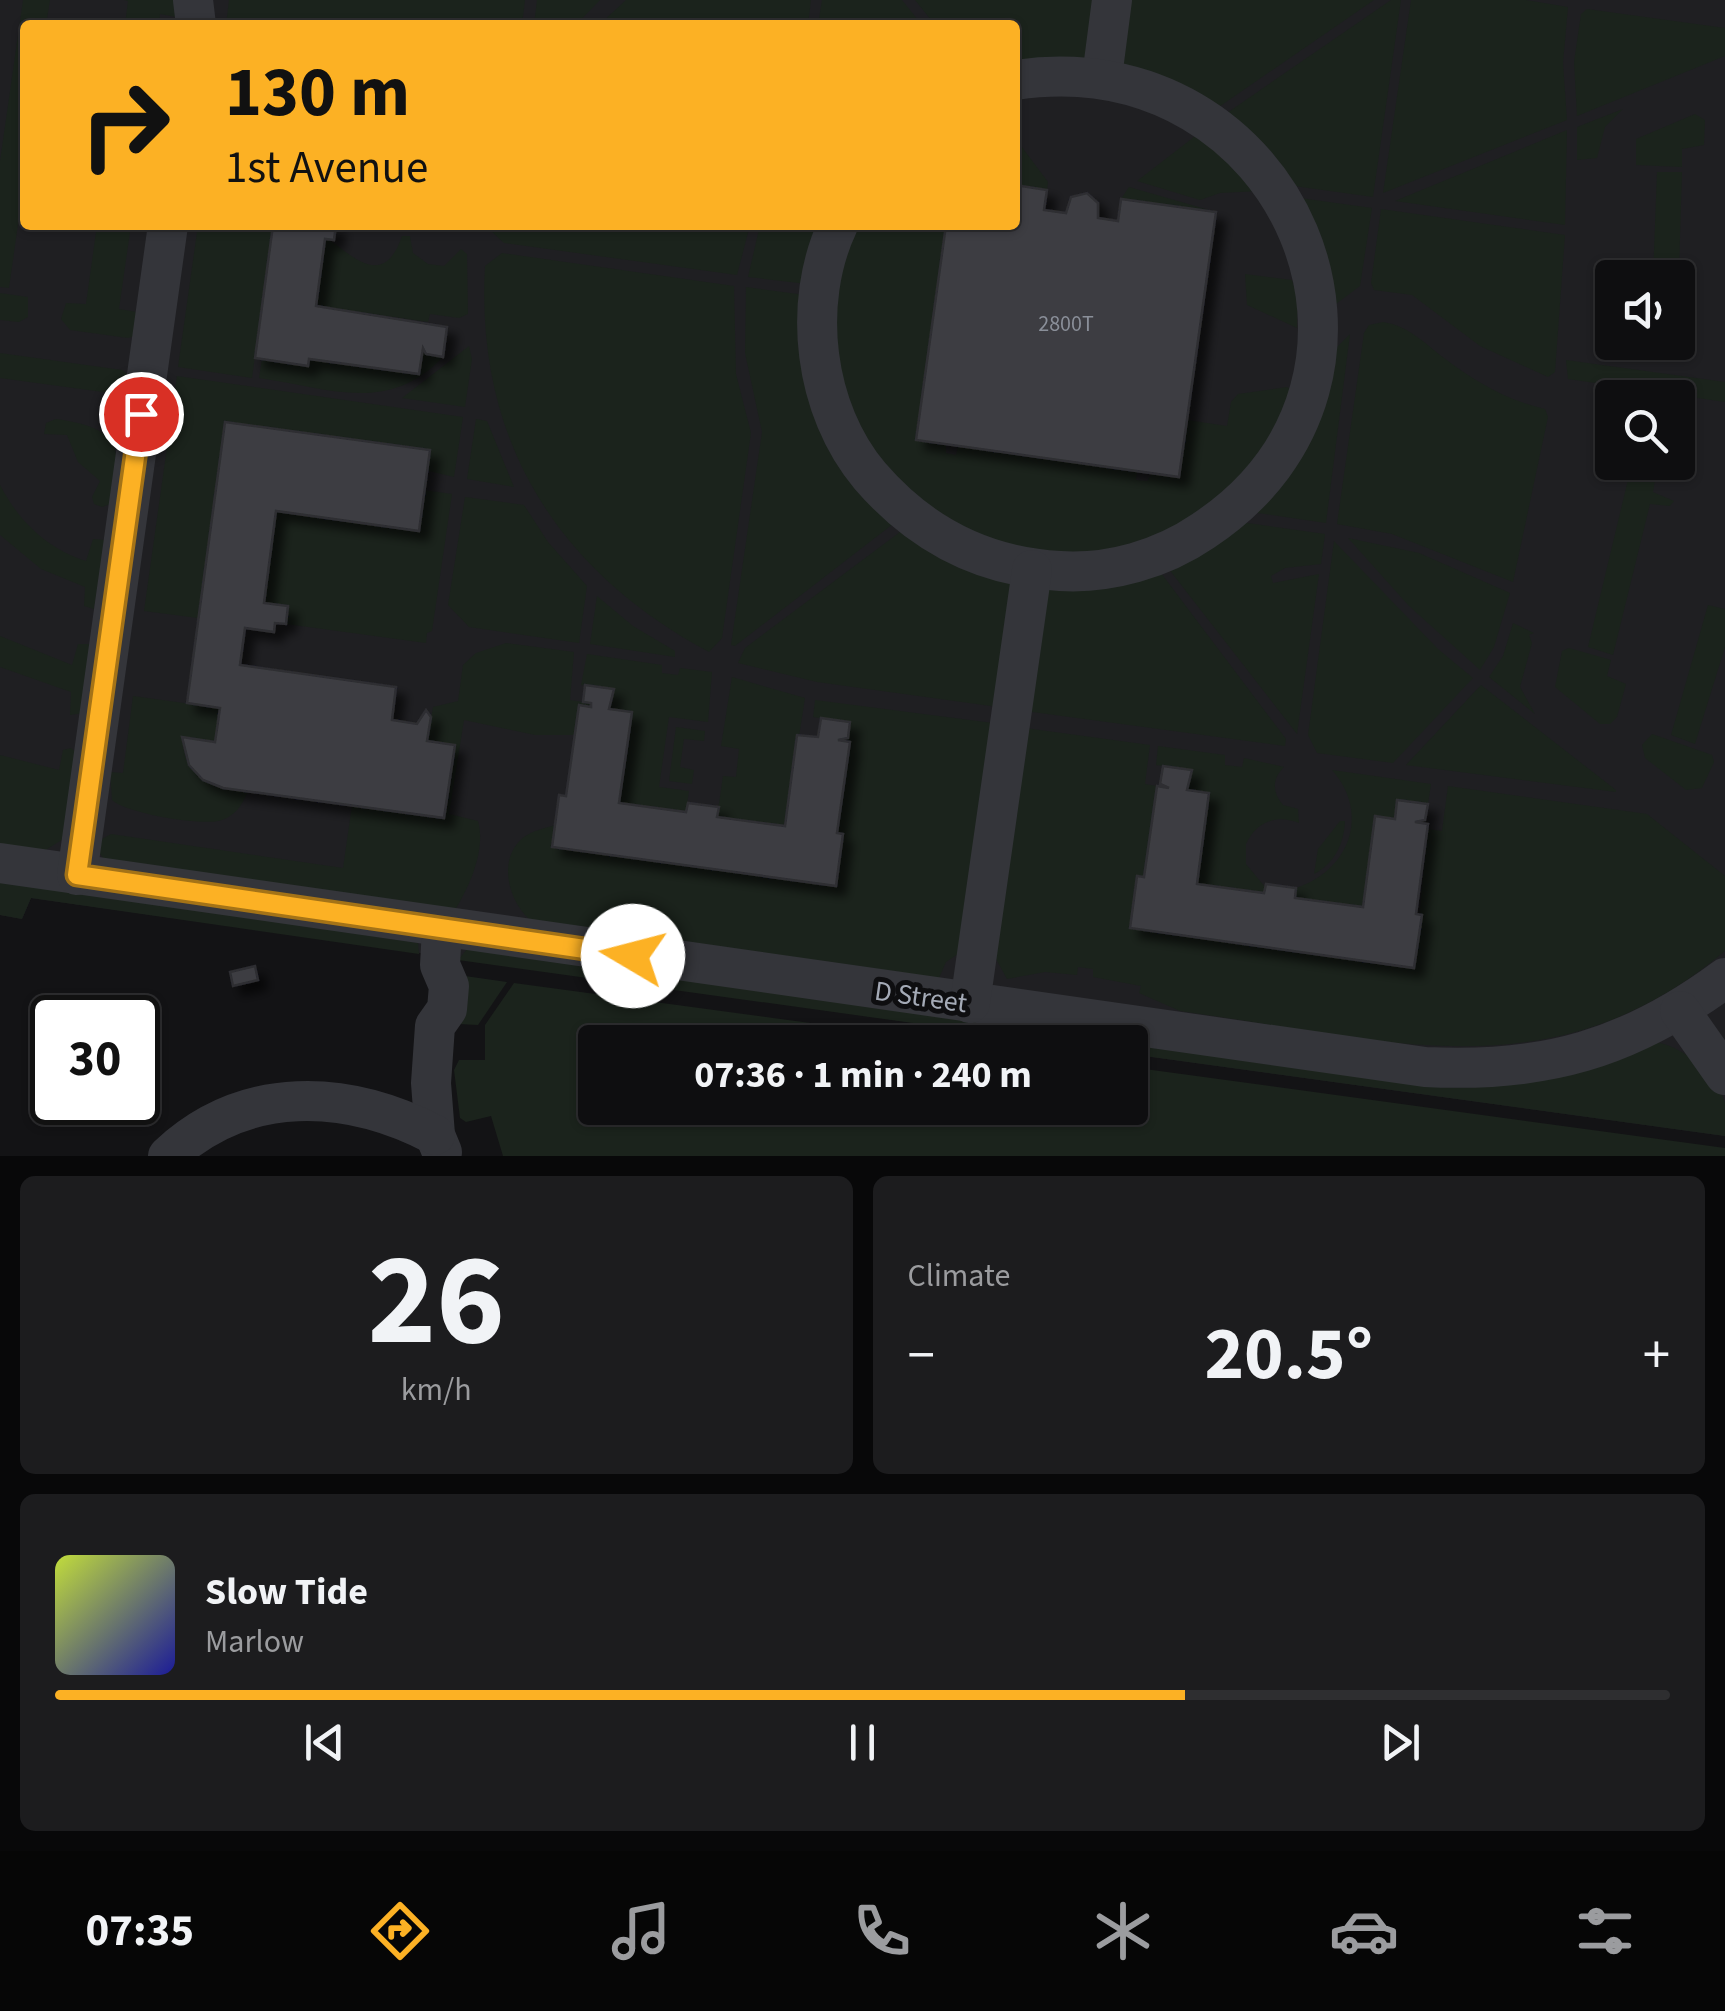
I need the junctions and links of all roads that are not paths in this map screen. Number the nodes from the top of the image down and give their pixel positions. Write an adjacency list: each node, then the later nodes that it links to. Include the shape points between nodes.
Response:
1 (1112, 0): 2 (street)
2 (1102, 77): 3 (street); 6 (street, via 1168,96 1202,114 1260,166 1299,232 1310,269 1316,344 1309,386 1289,436 1252,491 1222,518 1152,558 1086,571)
3 (1020, 79)
4 (167, 230): 8 (street)
5 (836, 230): 6 (street, via 822,273 818,354 842,432 862,467 920,524 954,546)
6 (1032, 570): 11 (street)
7 (0, 863): 8 (street, D Street)
8 (77, 875): 9 (street, D Street)
9 (441, 947): 11 (street, D Street); 14 (street, via 424,1005 436,1026 432,1084)
10 (1701, 995): 11 (street, D Street, via 1594,1050 1483,1070); 12 (street); 13 (street)
11 (970, 1003)
12 (1725, 1046)
13 (1725, 1075)
14 (440, 1145): 15 (street, via 397,1115 319,1099 278,1102 209,1125)
15 (168, 1156)

